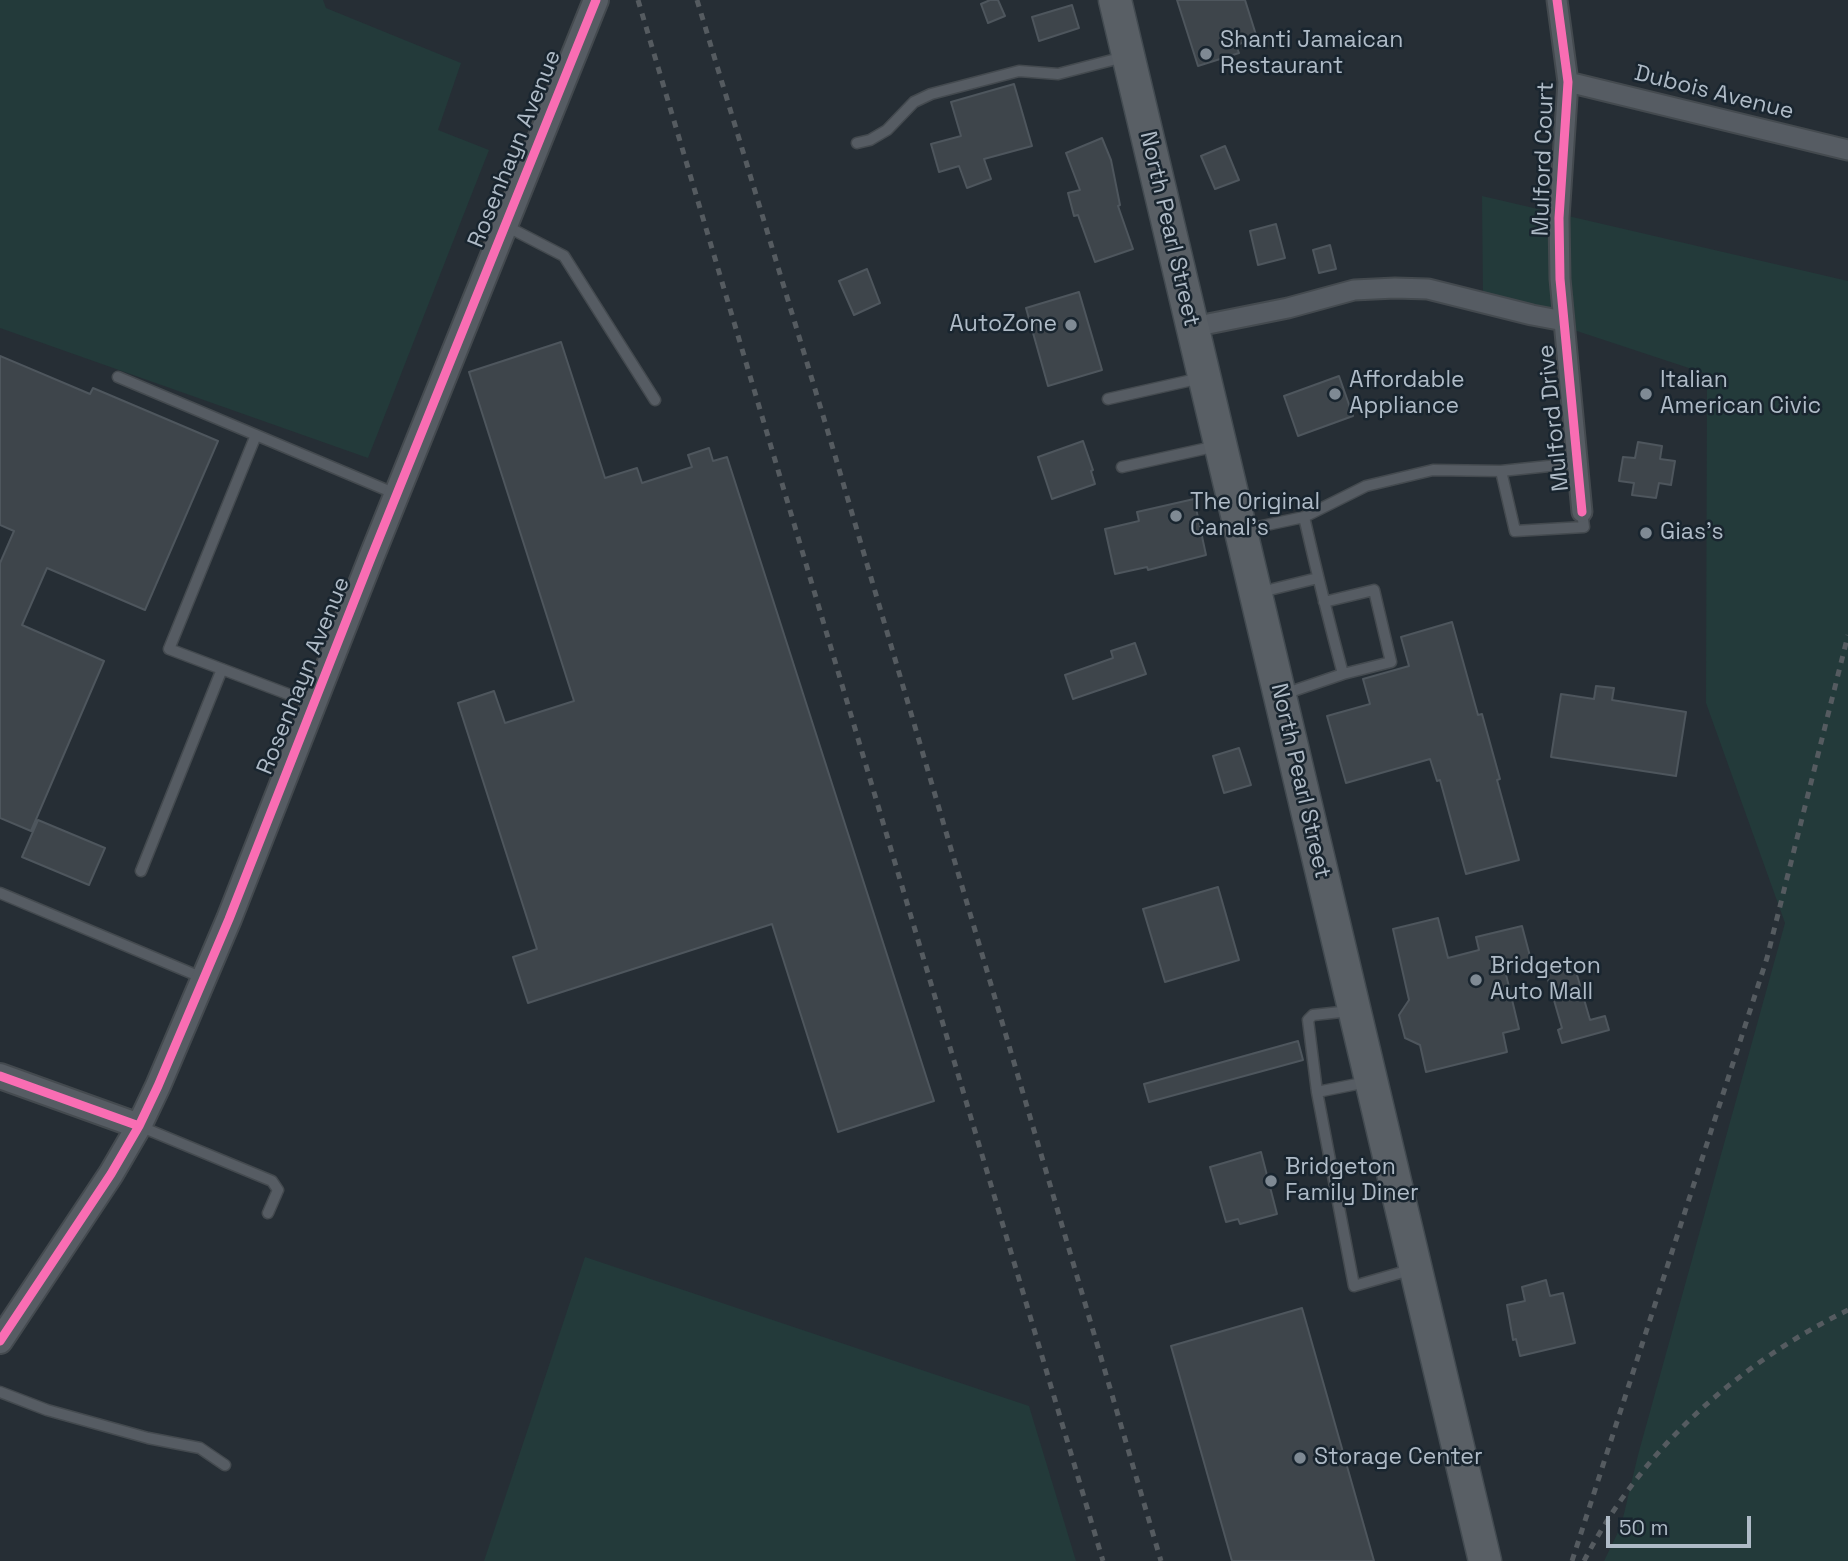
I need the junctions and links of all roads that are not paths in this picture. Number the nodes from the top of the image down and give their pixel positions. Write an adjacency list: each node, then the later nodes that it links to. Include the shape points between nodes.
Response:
1 (596, 0): 8 (street, Rosenhayn Avenue)
2 (1115, 0): 4 (main road, North Pearl Street)
3 (1557, 0): 5 (street, Mulford Court)
4 (1128, 55): 6 (lane, via 1058,74 1019,71 931,94 914,102 887,130); 10 (main road, North Pearl Street)
5 (1568, 82): 7 (street, Dubois Avenue); 9 (street, Mulford Court, via 1559,218)
6 (857, 142)
7 (1848, 150)
8 (505, 226): 14 (lane, via 564,256); 20 (street, Rosenhayn Avenue)
9 (1564, 321): 10 (street, Mulford Drive, via 1428,289 1395,288 1354,290); 17 (street, Mulford Drive)
10 (1193, 327): 12 (main road, North Pearl Street)
11 (118, 377): 15 (lane)
12 (1205, 377): 13 (lane); 16 (main road, North Pearl Street)
13 (1108, 399)
14 (654, 400)
15 (256, 435): 20 (lane); 27 (lane, via 169,649)
16 (1221, 445): 18 (lane); 23 (main road, North Pearl Street)
17 (1578, 463): 19 (lane); 21 (street, Mulford Drive)
18 (1122, 467)
19 (1501, 471): 21 (lane, via 1515,531 1584,527); 22 (lane, via 1433,470 1366,486)
20 (397, 495): 30 (street, Rosenhayn Avenue)
21 (1582, 512)
22 (1304, 517): 23 (lane); 24 (lane)
23 (1241, 531): 25 (main road, North Pearl Street)
24 (1318, 578): 25 (lane); 26 (lane)
25 (1256, 593): 29 (main road, North Pearl Street)
26 (1324, 602): 28 (lane); 28 (lane, via 1374,590 1391,662)
27 (222, 669): 30 (lane); 31 (lane)
28 (1343, 674): 29 (lane)
29 (1280, 695): 34 (main road, North Pearl Street)
30 (314, 704): 33 (street, Rosenhayn Avenue)
31 (141, 871)
32 (0, 893): 33 (lane)
33 (204, 979): 38 (street, Rosenhayn Avenue)
34 (1354, 1010): 36 (main road, North Pearl Street); 37 (lane, via 1313,1015 1308,1020)
35 (0, 1076): 38 (street)
36 (1371, 1082): 37 (lane); 40 (main road, North Pearl Street)
37 (1317, 1092): 40 (lane, via 1354,1286)
38 (139, 1126): 39 (lane, via 272,1181 278,1189); 41 (street, Rosenhayn Avenue)
39 (268, 1213)
40 (1415, 1269): 44 (main road, North Pearl Street)
41 (0, 1341)
42 (0, 1392): 43 (lane, via 47,1410 200,1448)
43 (225, 1465)
44 (1485, 1561)

